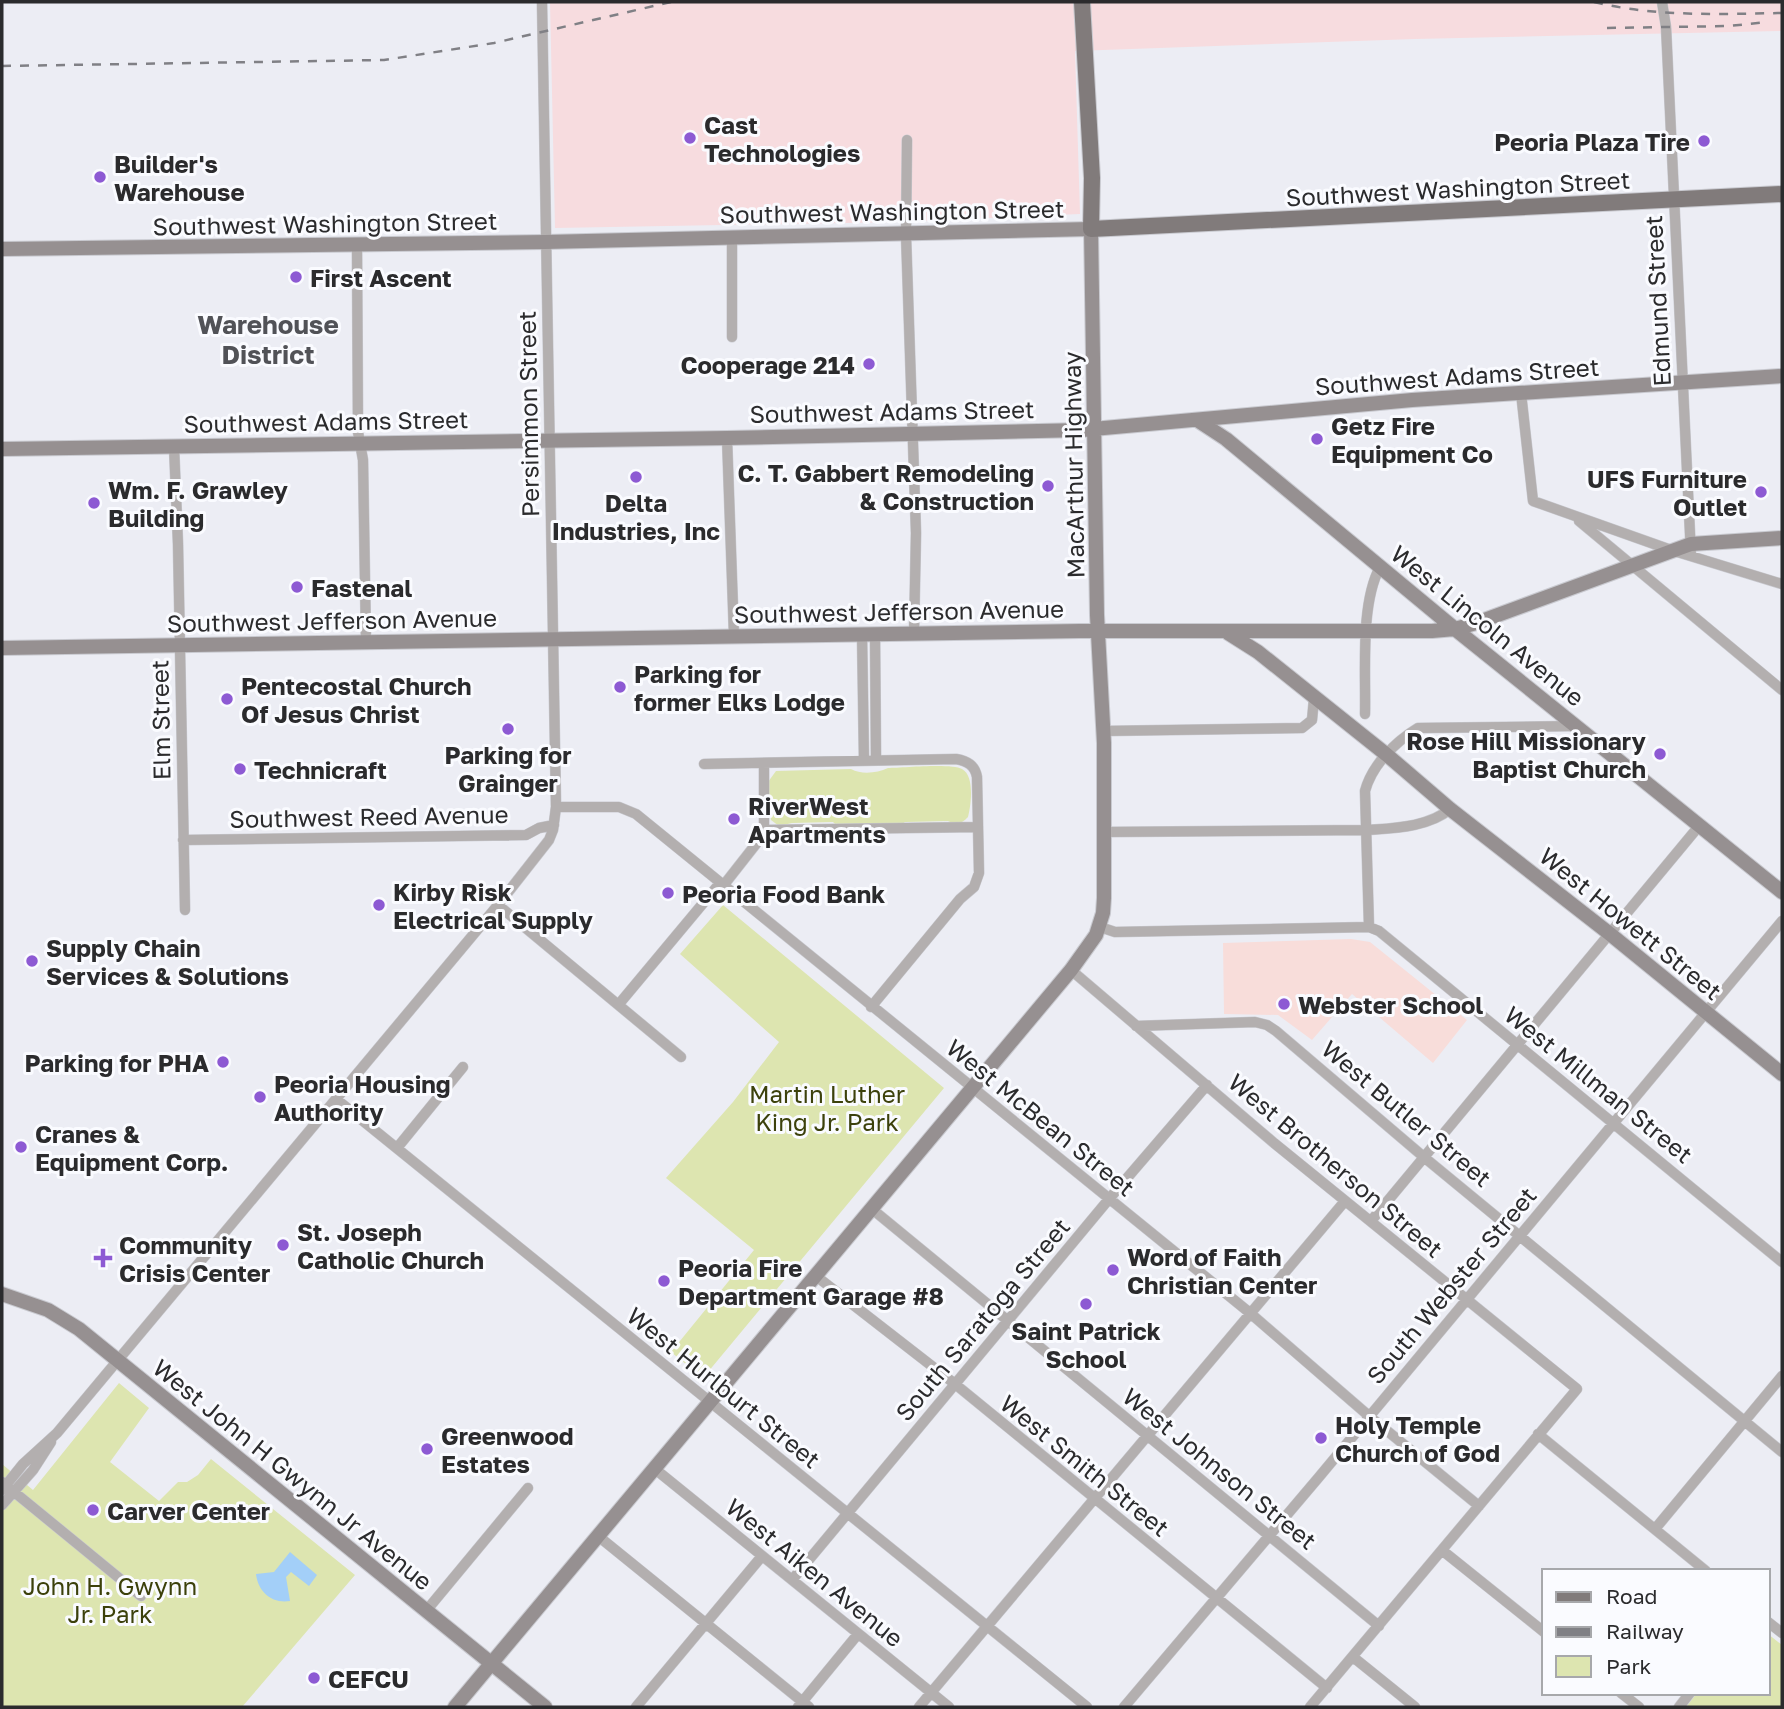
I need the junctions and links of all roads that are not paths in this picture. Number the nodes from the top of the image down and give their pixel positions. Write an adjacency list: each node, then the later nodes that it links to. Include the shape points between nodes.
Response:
1 (542, 2): 10 (street, Persimmon Street)
2 (1082, 2): 7 (main road, MacArthur Highway)
3 (1662, 2): 6 (street, Edmund Street)
4 (907, 140): 8 (street)
5 (1782, 194): 6 (main road, Southwest Washington Street)
6 (1673, 200): 7 (main road, Southwest Washington Street); 15 (street, Edmund Street)
7 (1091, 229): 8 (main road, Southwest Washington Street); 18 (main road, MacArthur Highway)
8 (906, 235): 9 (main road, Southwest Washington Street); 19 (street)
9 (732, 237): 10 (main road, Southwest Washington Street); 13 (street)
10 (545, 242): 11 (main road, Southwest Washington Street); 21 (street, Persimmon Street)
11 (357, 246): 12 (main road, Southwest Washington Street); 22 (street)
12 (2, 249)
13 (732, 337)
14 (1782, 376): 15 (main road, Southwest Adams Street)
15 (1682, 382): 16 (main road, Southwest Adams Street); 28 (street, Edmund Street)
16 (1521, 393): 17 (main road, Southwest Adams Street); 25 (street, via 1533,501)
17 (1197, 420): 18 (main road, Southwest Adams Street); 30 (main road, West Lincoln Avenue)
18 (1095, 429): 19 (main road, Southwest Adams Street); 33 (main road, MacArthur Highway)
19 (912, 435): 20 (main road, Southwest Adams Street); 37 (street)
20 (727, 438): 21 (main road, Southwest Adams Street); 38 (street)
21 (548, 441): 22 (main road, Southwest Adams Street); 39 (street, Persimmon Street)
22 (360, 444): 23 (main road, Southwest Adams Street); 40 (street)
23 (174, 446): 24 (main road, Southwest Adams Street); 41 (street, Elm Street)
24 (2, 449)
25 (1574, 516): 27 (street); 29 (street)
26 (1782, 538): 28 (main road, Southwest Jefferson Avenue)
27 (1671, 550): 28 (main road, Southwest Jefferson Avenue); 29 (main road, Southwest Jefferson Avenue)
28 (1691, 550): 31 (street)
29 (1631, 566): 32 (main road, Southwest Jefferson Avenue); 43 (street)
30 (1380, 567): 32 (main road, West Lincoln Avenue); 35 (street, via 1369,596)
31 (1782, 584)
32 (1455, 629): 35 (main road, Southwest Jefferson Avenue); 46 (main road, West Lincoln Avenue)
33 (1098, 631): 34 (main road, Southwest Jefferson Avenue); 37 (main road, Southwest Jefferson Avenue); 47 (main road, MacArthur Highway)
34 (1227, 632): 35 (main road, Southwest Jefferson Avenue); 44 (main road, West Howett Street)
35 (1367, 632): 45 (street)
36 (868, 634): 37 (main road, Southwest Jefferson Avenue); 38 (main road, Southwest Jefferson Avenue); 49 (street); 50 (street)
37 (914, 634)
38 (734, 636): 39 (main road, Southwest Jefferson Avenue)
39 (552, 638): 40 (main road, Southwest Jefferson Avenue); 53 (street, Persimmon Street)
40 (366, 642): 41 (main road, Southwest Jefferson Avenue)
41 (180, 646): 42 (main road, Southwest Jefferson Avenue); 61 (street, Elm Street)
42 (2, 648)
43 (1782, 690)
44 (1314, 698): 47 (street, via 1312,720 1302,728); 48 (main road, West Howett Street)
45 (1365, 714)
46 (1576, 726): 48 (street, via 1418,729); 56 (main road, West Lincoln Avenue)
47 (1103, 731): 60 (main road, MacArthur Highway)
48 (1387, 755): 54 (main road, West Howett Street); 59 (street, via 1369,776 1365,791)
49 (876, 760): 50 (street); 57 (street, via 968,762 977,777)
50 (864, 761): 51 (street)
51 (764, 763): 52 (street); 58 (street)
52 (704, 764)
53 (556, 807): 55 (street, Persimmon Street); 62 (street, West McBean Street, via 619,807 636,814)
54 (1450, 809): 59 (street, via 1433,820); 69 (main road, West Howett Street)
55 (554, 825): 61 (street, Southwest Reed Avenue, via 526,835); 64 (street, via 549,840)
56 (1699, 826): 63 (main road, West Lincoln Avenue); 69 (street)
57 (978, 827): 58 (street); 72 (street, via 979,873 974,887)
58 (764, 830): 62 (street)
59 (1368, 830): 60 (street); 68 (street)
60 (1103, 832): 67 (main road, MacArthur Highway)
61 (183, 840): 65 (street, Elm Street)
62 (722, 884): 71 (street); 72 (street, West McBean Street)
63 (1782, 892)
64 (498, 905): 71 (street); 81 (street)
65 (185, 910)
66 (1782, 921): 73 (street, South Webster Street)
67 (1100, 927): 68 (street, via 1118,932); 70 (main road)
68 (1369, 927): 75 (street, West Millman Street, via 1389,938)
69 (1610, 934): 73 (main road, West Howett Street); 75 (street)
70 (1071, 970): 74 (street, West Brotherson Street); 80 (main road)
71 (619, 1004): 76 (street)
72 (872, 1007): 80 (street, West McBean Street)
73 (1706, 1012): 78 (main road, West Howett Street); 82 (street, South Webster Street)
74 (1136, 1026): 79 (street, West Brotherson Street); 84 (street, West Butler Street, via 1267,1025)
75 (1518, 1045): 82 (street, West Millman Street); 84 (street)
76 (681, 1057)
77 (463, 1067): 83 (street)
78 (1782, 1074)
79 (1207, 1086): 85 (street, South Saratoga Street); 86 (street, West Brotherson Street)
80 (972, 1088): 85 (street, West McBean Street); 87 (main road)
81 (336, 1099): 83 (street, West Hurlburt Street); 96 (street)
82 (1614, 1124): 89 (street, South Webster Street); 90 (street, West Millman Street)
83 (397, 1148): 99 (street, West Hurlburt Street)
84 (1425, 1158): 88 (street); 89 (street, West Butler Street)
85 (1109, 1199): 94 (street, West McBean Street); 95 (street, South Saratoga Street)
86 (1345, 1201): 88 (street, West Brotherson Street); 94 (street)
87 (872, 1209): 91 (main road); 95 (street, West Johnson Street)
88 (1371, 1221): 93 (street, West Brotherson Street)
89 (1520, 1236): 93 (street, South Webster Street); 101 (street, West Butler Street)
90 (1782, 1262)
91 (816, 1276): 98 (street, West Smith Street); 99 (main road)
92 (2, 1294): 96 (main road, West John H Gwynn Jr Avenue, via 57,1315)
93 (1466, 1300): 100 (street, South Webster Street); 102 (street, West Brotherson Street, via 1577,1389)
94 (1250, 1313): 100 (street, West McBean Street); 103 (street)
95 (1008, 1321): 98 (street, South Saratoga Street); 103 (street, West Johnson Street)
96 (118, 1360): 106 (street); 121 (main road, West John H Gwynn Jr Avenue)
97 (1782, 1376): 101 (street)
98 (955, 1384): 108 (street, West Smith Street); 111 (street, South Saratoga Street)
99 (710, 1403): 105 (main road); 111 (street, West Hurlburt Street)
100 (1369, 1416): 110 (street, West McBean Street); 114 (street, South Webster Street)
101 (1744, 1421): 104 (street, West Butler Street); 112 (street)
102 (1538, 1434): 110 (street); 112 (street)
103 (1148, 1436): 108 (street); 114 (street, West Johnson Street)
104 (1782, 1451)
105 (655, 1469): 113 (main road); 116 (street, West Aiken Avenue)
106 (6, 1487): 109 (street); 119 (street)
107 (528, 1488): 121 (street)
108 (1095, 1500): 120 (street, West Smith Street); 123 (street)
109 (2, 1505)
110 (1479, 1506): 115 (street)
111 (846, 1513): 118 (street, South Saratoga Street); 123 (street, West Hurlburt Street)
112 (1655, 1529): 117 (street)
113 (598, 1536): 122 (street); 128 (main road)
114 (1269, 1536): 120 (street, South Webster Street); 124 (street, West Johnson Street)
115 (1443, 1550): 124 (street); 125 (street)
116 (762, 1556): 118 (street, West Aiken Avenue); 122 (street)
117 (1704, 1569)
118 (792, 1580): 126 (street, West Aiken Avenue)
119 (141, 1596)
120 (1216, 1599): 129 (street, West Smith Street); 139 (street, South Webster Street)
121 (426, 1611): 128 (main road, West John H Gwynn Jr Avenue)
122 (706, 1624): 132 (street); 135 (street)
123 (987, 1626): 130 (street); 138 (street, West Hurlburt Street)
124 (1379, 1626): 127 (street)
125 (1542, 1630)
126 (858, 1634): 130 (street, West Aiken Avenue); 132 (street)
127 (1353, 1657): 129 (street); 141 (street)
128 (491, 1664): 133 (main road); 134 (main road, West John H Gwynn Jr Avenue)
129 (1327, 1688): 140 (street)
130 (931, 1693): 136 (street); 137 (street, West Aiken Avenue)
131 (1624, 1695): 142 (street)
132 (803, 1706)
133 (455, 1707)
134 (545, 1707)
135 (636, 1707)
136 (919, 1707)
137 (949, 1707)
138 (1087, 1707)
139 (1124, 1707)
140 (1310, 1707)
141 (1415, 1707)
142 (1639, 1707)

